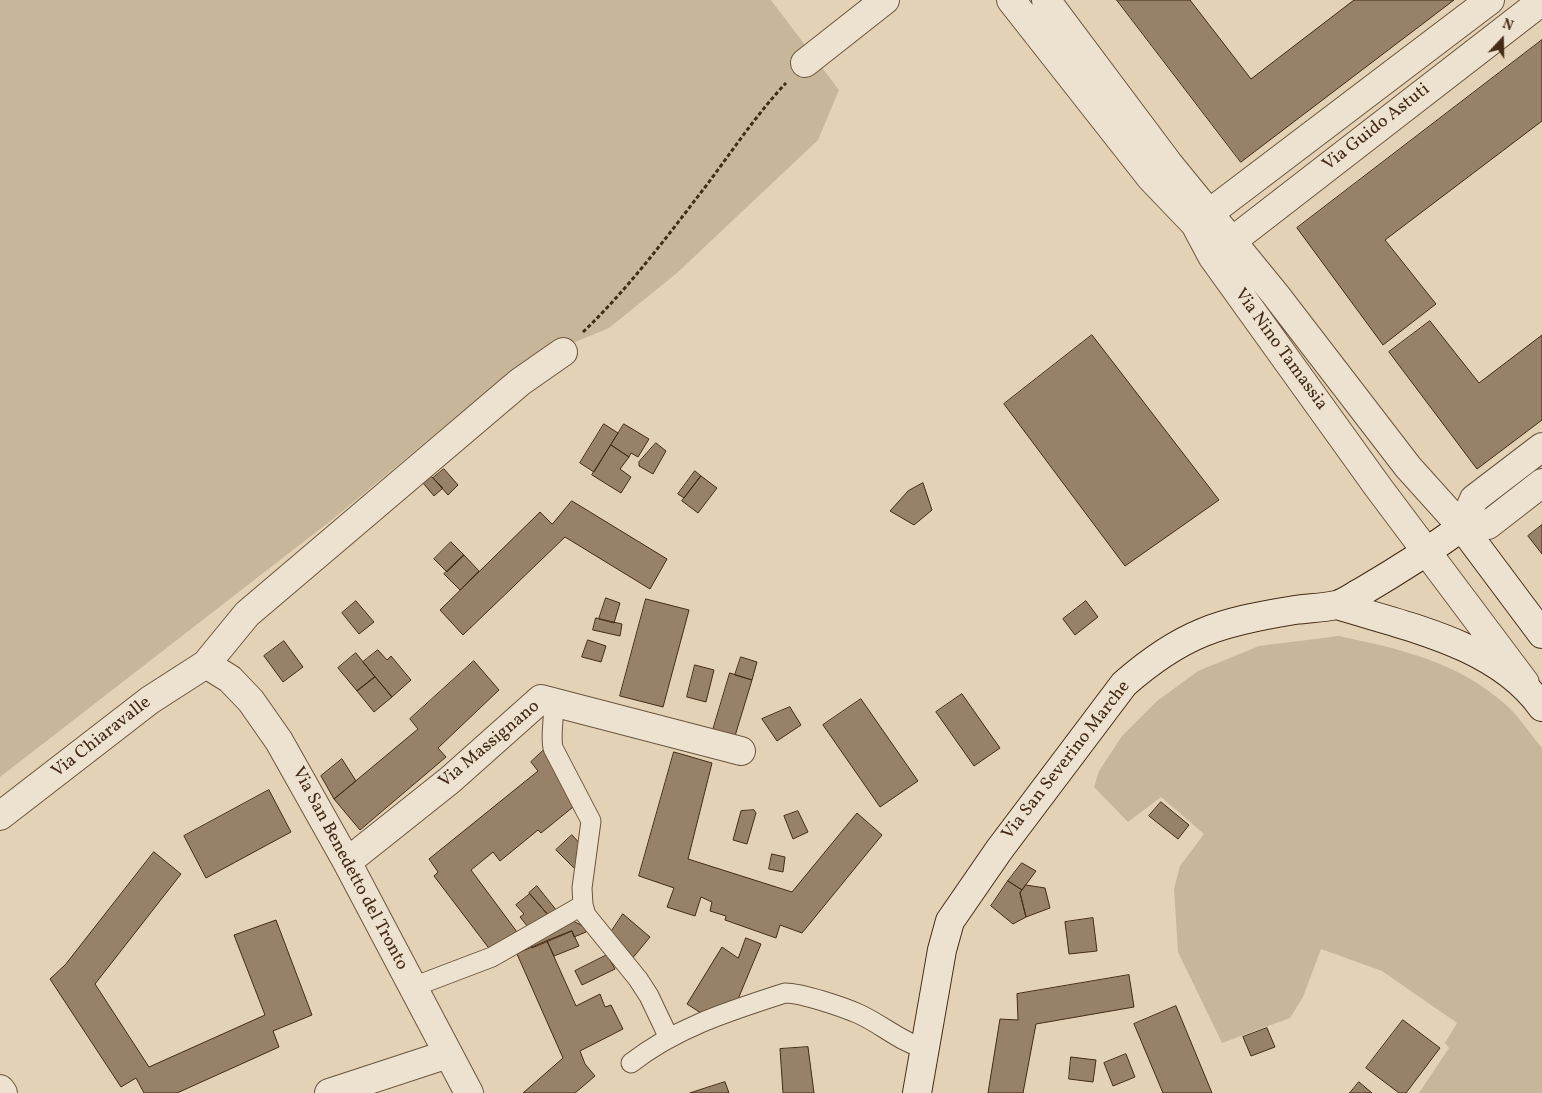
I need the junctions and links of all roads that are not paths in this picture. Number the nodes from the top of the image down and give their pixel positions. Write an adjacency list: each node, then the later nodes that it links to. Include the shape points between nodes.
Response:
1 (885, 0): 6 (street)
2 (1011, 0): 7 (street, Via Nino Tamassia, via 1152,178)
3 (1046, 0): 7 (street, Via Nino Tamassia, via 1168,163)
4 (1490, 0): 7 (street, Via Guido Astuti)
5 (1542, 1): 8 (street, Via Guido Astuti)
6 (805, 63)
7 (1202, 219): 8 (street, Via Nino Tamassia)
8 (1222, 249): 12 (street, Via Nino Tamassia); 13 (street, Via Nino Tamassia, via 1378,487)
9 (563, 352): 16 (street, Via Chiaravalle, via 520,382 248,614)
10 (1542, 447): 12 (street, via 1474,499)
11 (1542, 483): 12 (street, via 1488,525)
12 (1462, 527): 13 (street, Via San Severino Marche); 15 (street, Via Nino Tamassia)
13 (1428, 551): 14 (street, Via San Severino Marche); 17 (street, Via Nino Tamassia)
14 (1337, 605): 17 (street, via 1442,637 1482,657); 25 (street, Via San Severino Marche, via 1248,618 1212,628 1178,643 1124,684 999,850 950,921)
15 (1542, 634)
16 (206, 664): 20 (street, Via Chiaravalle, via 150,700); 21 (street, Via San Benedetto del Tronto, via 230,679 257,709 279,740)
17 (1536, 698)
18 (553, 702): 19 (street, Via Massignano); 21 (street, Via Massignano, via 541,698 450,780); 22 (lane, via 553,748 591,821 583,873)
19 (741, 751)
20 (0, 816)
21 (347, 862): 23 (street, Via San Benedetto del Tronto)
22 (583, 905): 23 (lane, via 492,957); 24 (lane, via 593,926 650,996)
23 (413, 987): 26 (street, Via San Benedetto del Tronto)
24 (668, 1036): 25 (lane, via 711,1016 785,993 797,993 859,1014 900,1040); 27 (lane)
25 (925, 1049): 32 (street, Via San Severino Marche)
26 (448, 1054): 30 (street); 31 (street, Via San Benedetto del Tronto)
27 (631, 1063)
28 (0, 1089): 29 (street)
29 (3, 1093)
30 (329, 1093)
31 (469, 1093)
32 (917, 1093)

